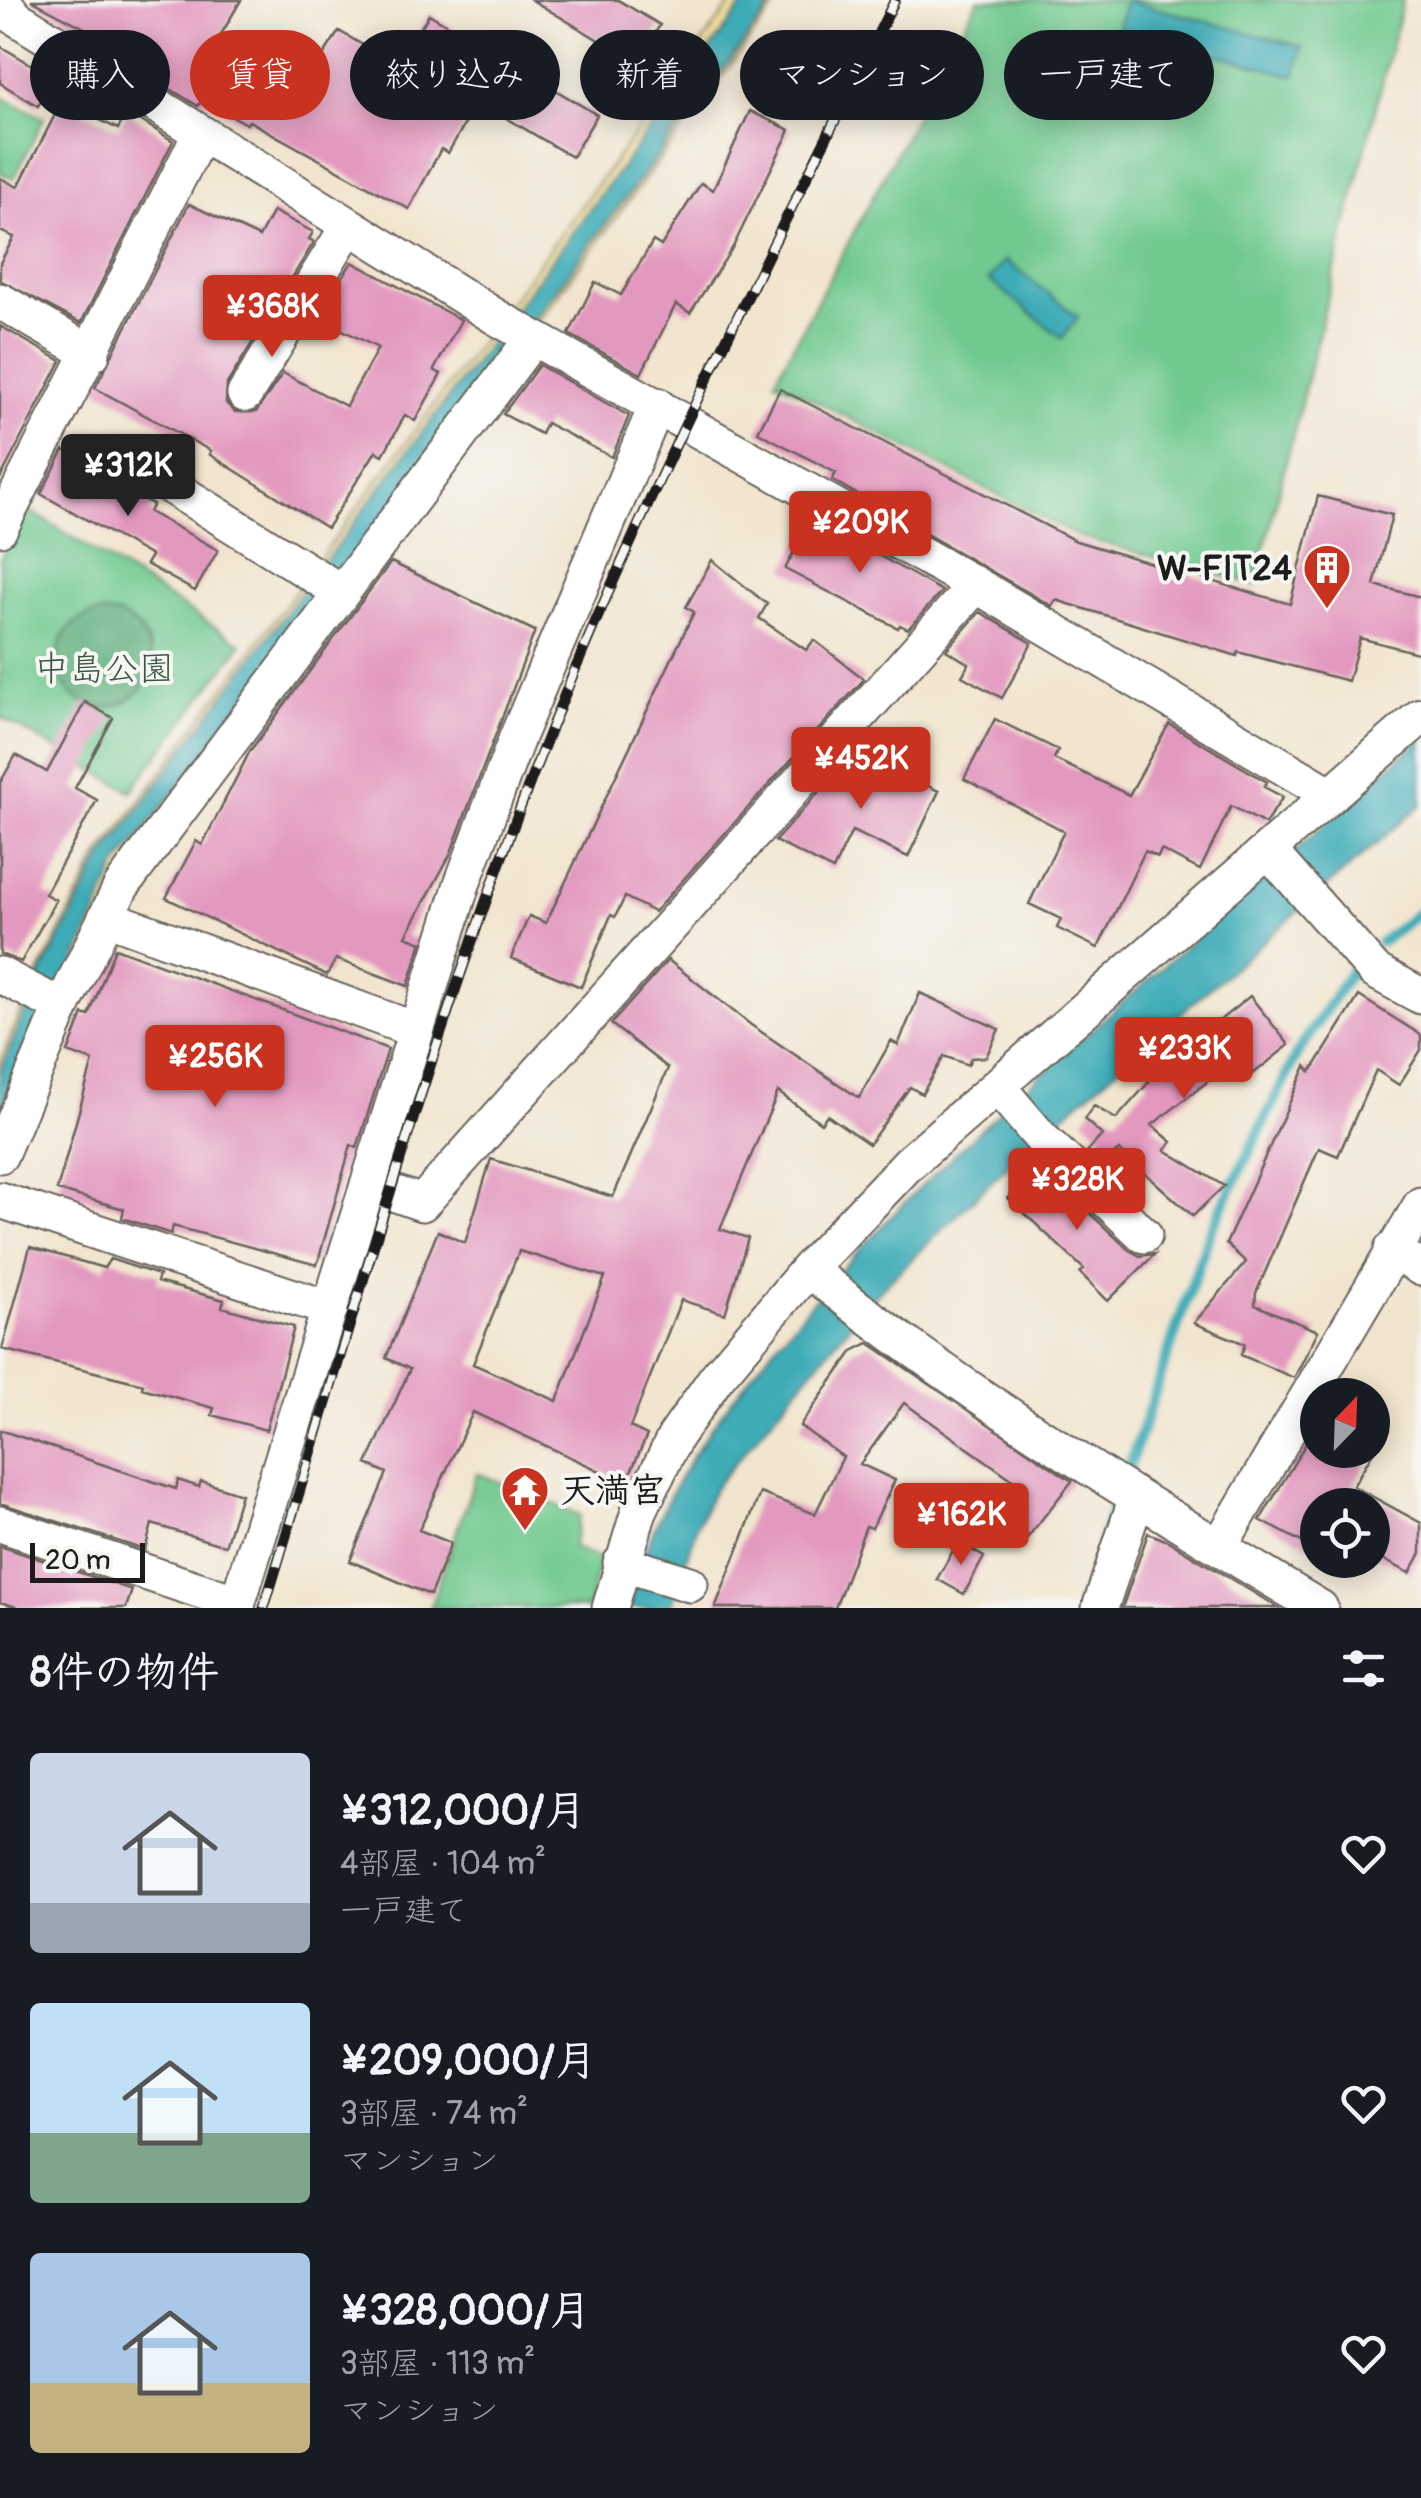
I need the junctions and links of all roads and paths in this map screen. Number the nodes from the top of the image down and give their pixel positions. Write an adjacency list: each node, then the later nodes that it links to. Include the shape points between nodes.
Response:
1 (2, 0): 2 (street, via 16,17)
2 (200, 135): 3 (street); 6 (street)
3 (348, 227): 5 (street); 7 (street)
4 (0, 301): 6 (street)
5 (518, 329): 8 (street); 12 (street)
6 (92, 354): 10 (street)
7 (245, 394)
8 (657, 404): 13 (street); 21 (street, via 518,735)
9 (122, 456): 12 (street)
10 (11, 477): 11 (street)
11 (0, 528)
12 (328, 583): 17 (street)
13 (976, 585): 15 (street); 24 (street, via 422,1203)
14 (1421, 716): 15 (street)
15 (1331, 795): 16 (street)
16 (1272, 856): 19 (street, via 1375,971); 22 (street)
17 (106, 917): 20 (street); 21 (street)
18 (0, 975): 20 (street)
19 (1421, 996)
20 (46, 1000): 23 (street)
21 (416, 1030): 24 (street)
22 (1002, 1092): 27 (street); 29 (street, via 909,1163)
23 (0, 1155)
24 (368, 1184): 30 (street)
25 (0, 1200): 30 (street)
26 (1421, 1204): 28 (street)
27 (1144, 1235)
28 (1406, 1259): 33 (street)
29 (816, 1276): 31 (street); 34 (street, via 716,1378 675,1437 639,1511)
30 (330, 1309): 36 (street)
31 (1138, 1497): 33 (street); 38 (street)
32 (0, 1524): 36 (street)
33 (1219, 1547): 39 (street)
34 (628, 1565): 35 (street); 37 (street)
35 (686, 1583)
36 (237, 1605)
37 (610, 1608)
38 (1100, 1608)
39 (1320, 1608)

